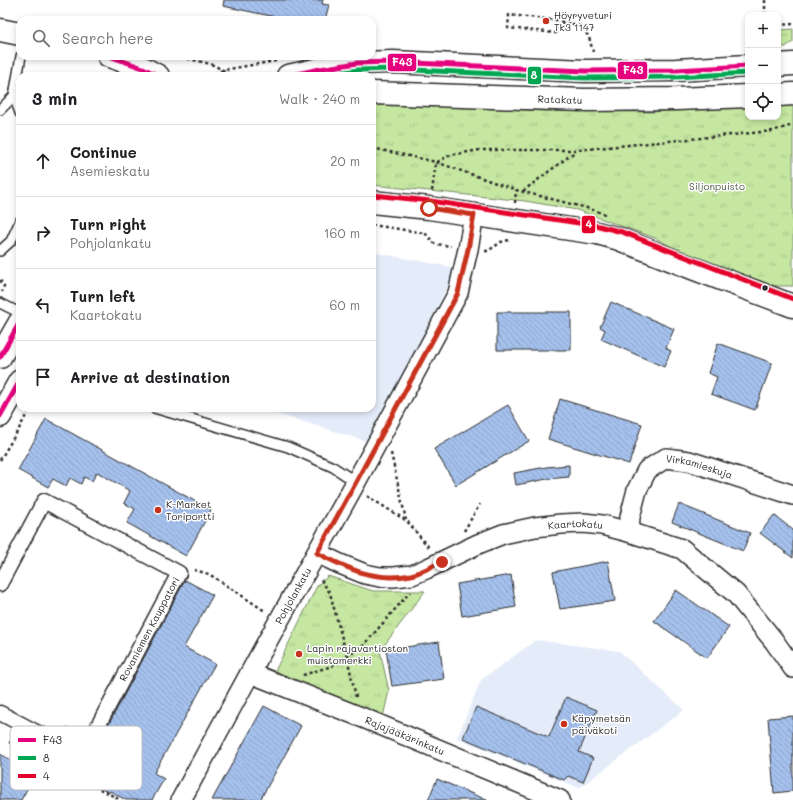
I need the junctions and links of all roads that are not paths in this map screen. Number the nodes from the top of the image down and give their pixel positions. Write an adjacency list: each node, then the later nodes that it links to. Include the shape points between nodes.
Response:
1 (0, 30): 2 (main road)
2 (16, 33)
3 (20, 60): 9 (lane)
4 (121, 60): 10 (main road)
5 (793, 64): 6 (main road)
6 (781, 65)
7 (745, 66): 8 (main road, via 585,71 393,62 357,63 320,69)
8 (285, 68)
9 (18, 72)
10 (150, 72)
11 (16, 85): 15 (lane)
12 (376, 93): 16 (main road, Ratakatu, via 584,100)
13 (793, 94): 14 (main road)
14 (781, 95)
15 (14, 96): 17 (lane); 18 (lane)
16 (745, 96)
17 (16, 102)
18 (0, 110)
19 (376, 202): 20 (main road)
20 (474, 215): 24 (main road, via 597,233 619,239); 31 (street, Pohjolankatu, via 458,293)
21 (16, 230): 22 (lane, via 11,241)
22 (0, 251)
23 (0, 303): 25 (lane)
24 (793, 306)
25 (16, 311)
26 (16, 329): 27 (main road)
27 (0, 358)
28 (16, 388): 30 (main road)
29 (168, 412): 31 (lane, via 288,447 332,467)
30 (0, 416)
31 (360, 488): 34 (street, Pohjolankatu)
32 (793, 495): 33 (street, Virkamieskuja, via 689,461 666,458 647,470 637,490)
33 (629, 532): 34 (street, Kaartokatu, via 583,523 536,527 503,534 426,569 394,577 365,574); 36 (street, Kaartokatu, via 682,549 736,594)
34 (317, 553): 37 (street, Pohjolankatu)
35 (0, 584): 40 (street, Rovaniemen Kauppatori, via 44,501 179,573)
36 (793, 668)
37 (250, 673): 41 (street, Pohjolankatu); 42 (street, Rajajääkärinkatu)
38 (0, 713): 39 (street, Rovaniemen Kauppatori)
39 (25, 726)
40 (98, 726)
41 (181, 800)
42 (560, 800)

